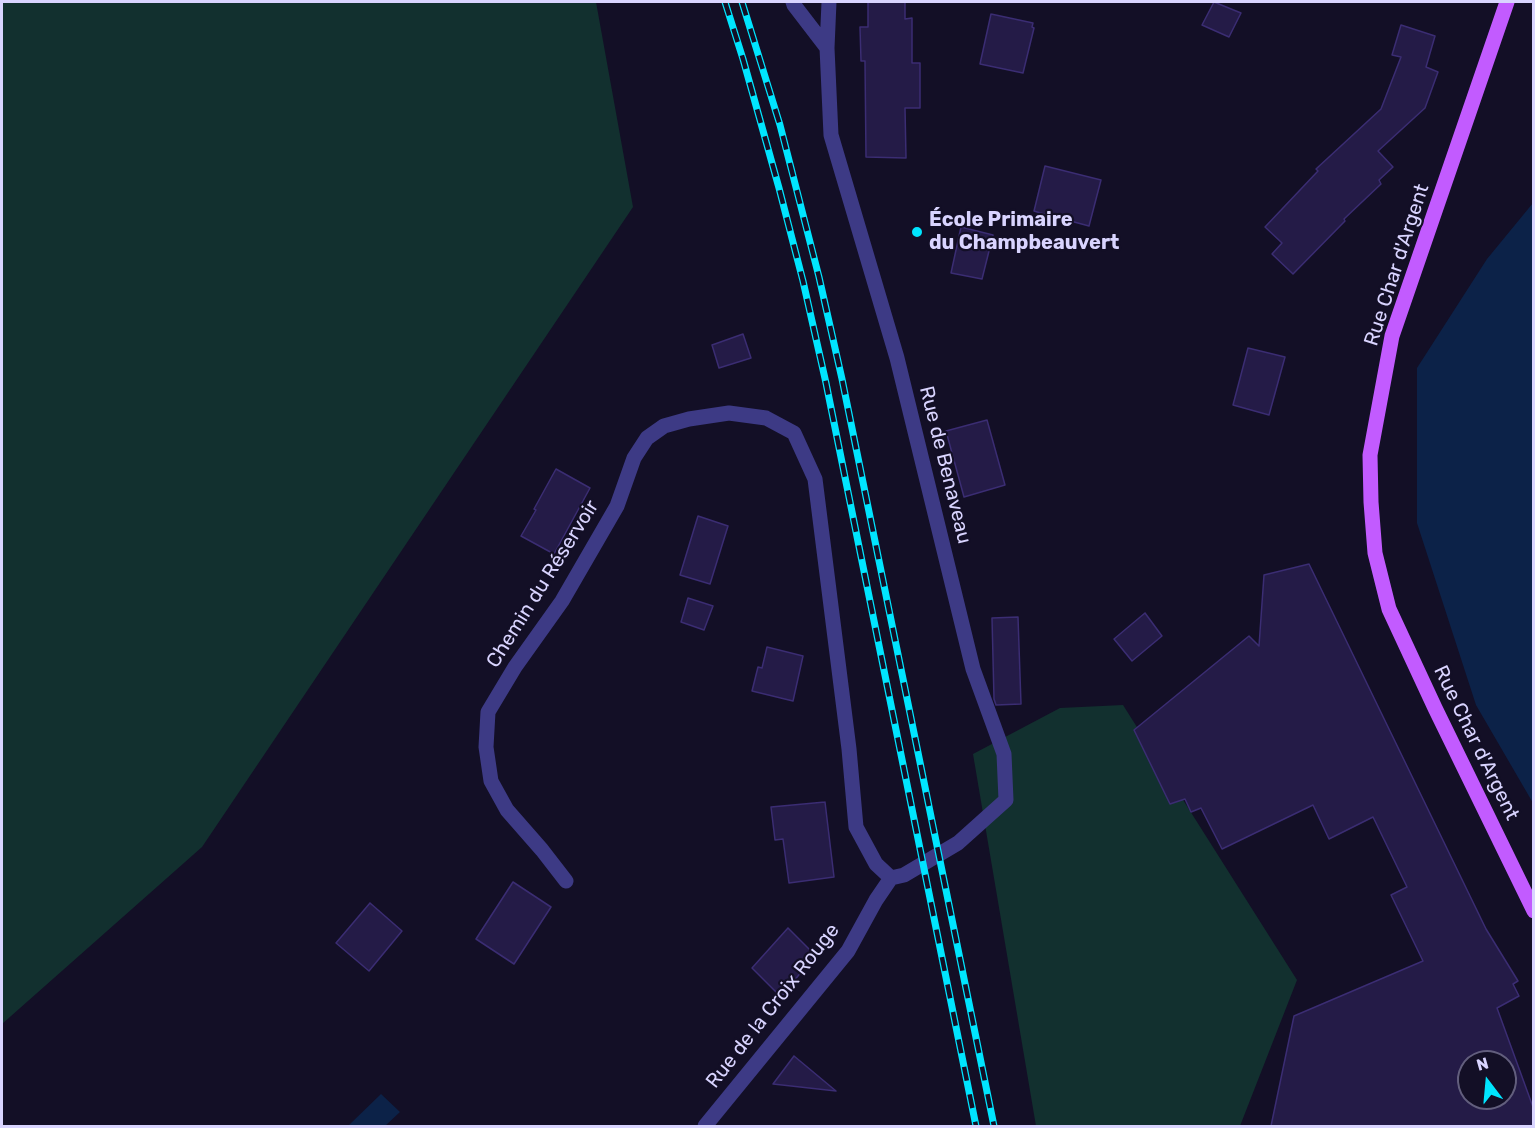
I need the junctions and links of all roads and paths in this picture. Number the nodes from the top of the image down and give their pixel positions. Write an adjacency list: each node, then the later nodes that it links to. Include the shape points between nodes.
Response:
1 (793, 2): 4 (street)
2 (829, 2): 4 (street, Rue de Benaveau)
3 (1507, 2): 7 (main road, Rue Char d'Argent, via 1392,336 1370,455 1371,502 1375,553 1389,609)
4 (827, 48): 5 (street, Rue de Benaveau, via 831,135 897,358 973,669 1004,754 1006,800 958,843 904,875)
5 (891, 878): 6 (street, Chemin du Réservoir, via 876,864 856,827 815,479 794,434 766,418 729,413 664,426 647,438 634,458 617,506 562,601 488,712 486,747 491,781 507,810); 8 (street, Rue de la Croix Rouge, via 848,951)
6 (566, 881)
7 (1533, 910)
8 (705, 1126)

